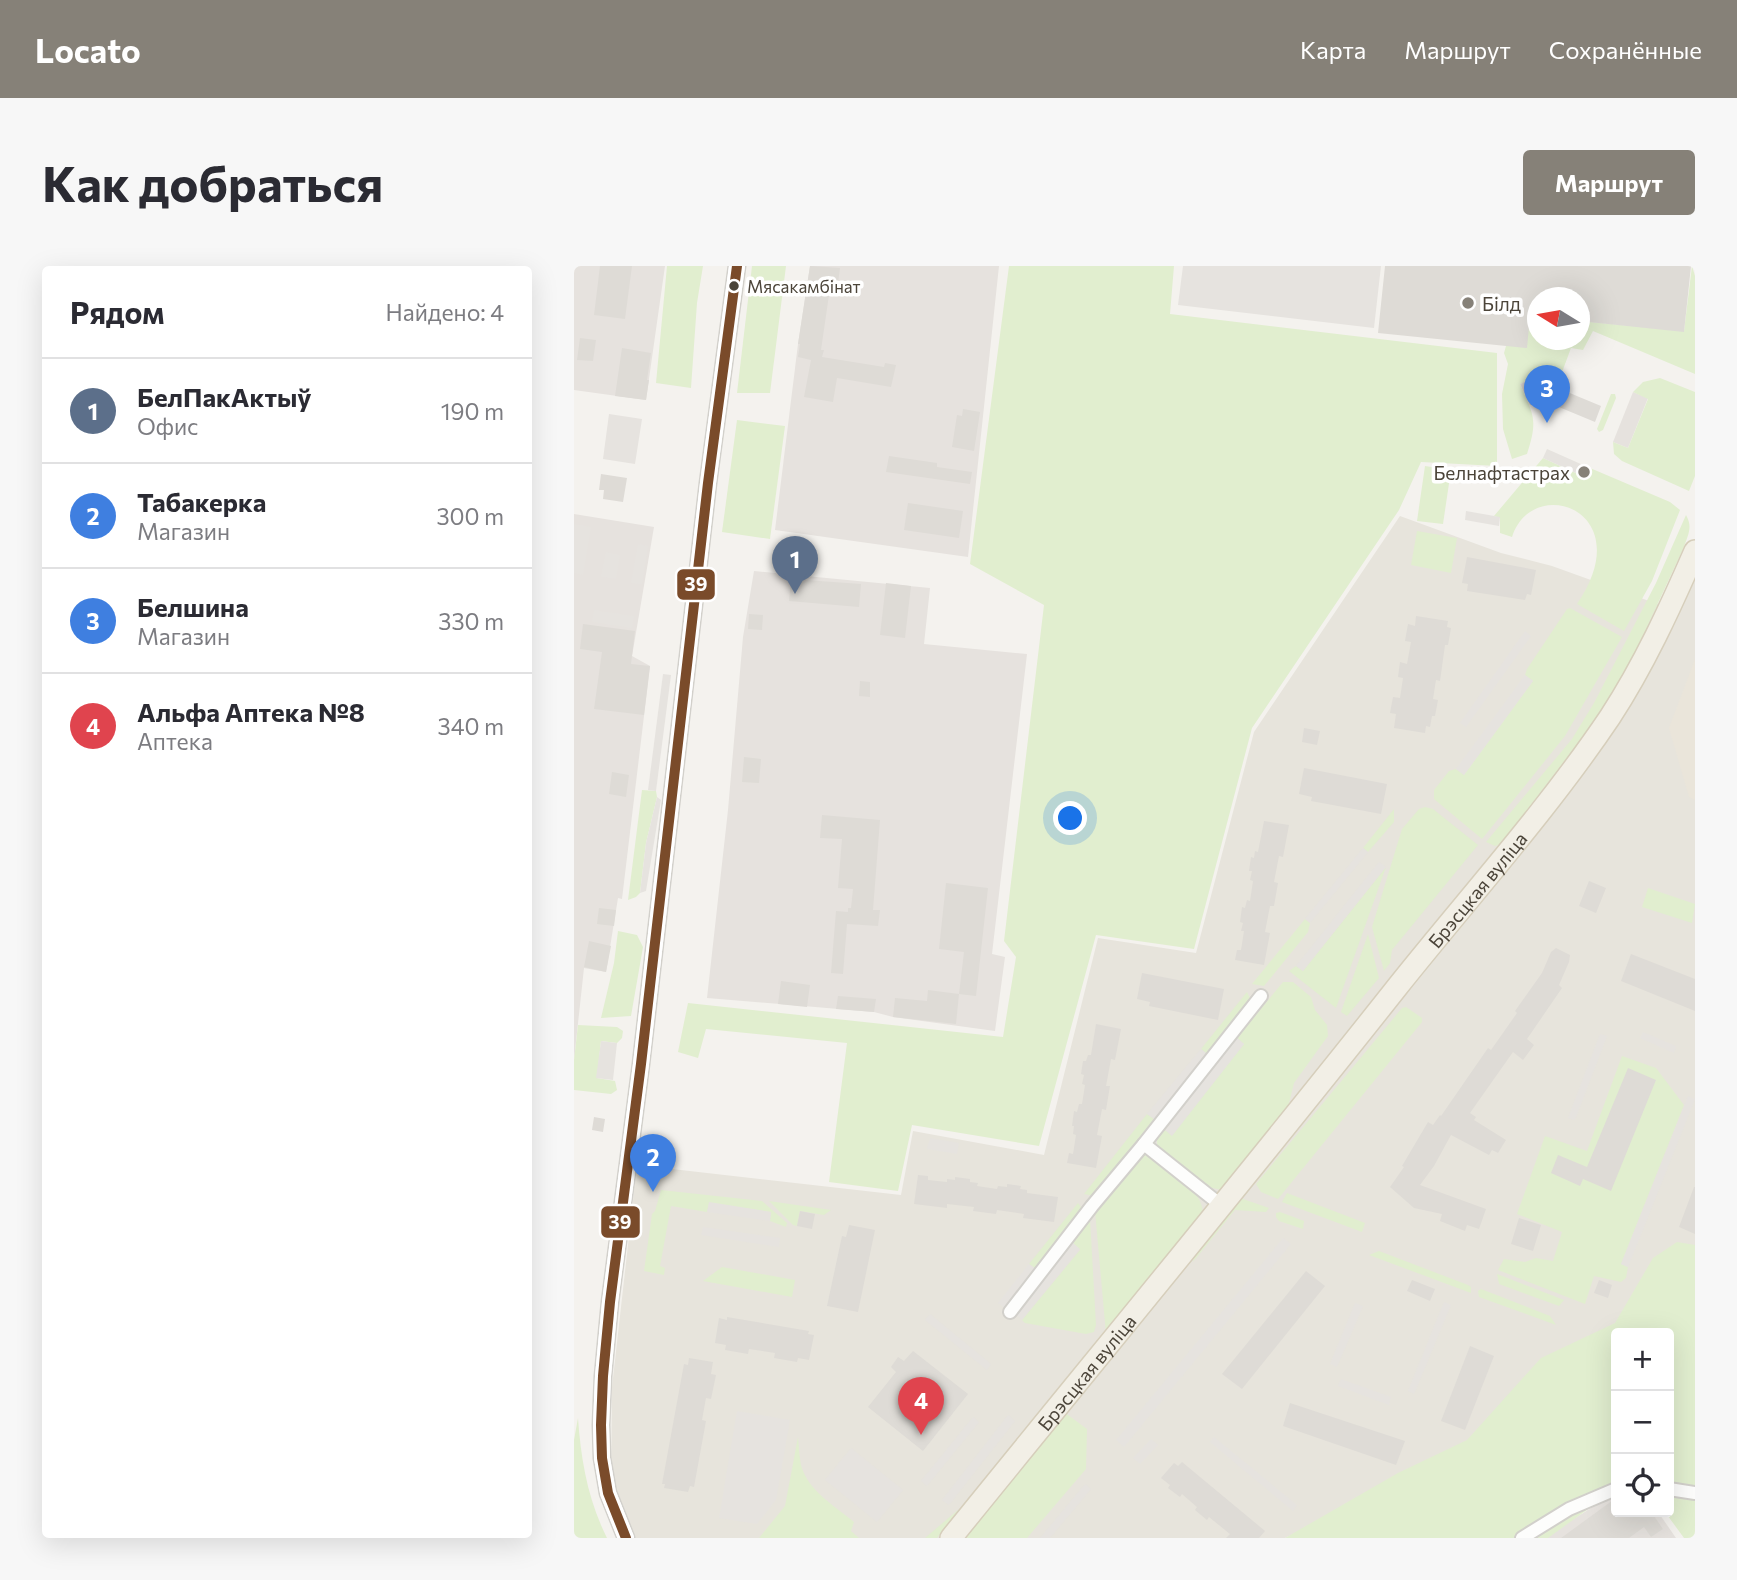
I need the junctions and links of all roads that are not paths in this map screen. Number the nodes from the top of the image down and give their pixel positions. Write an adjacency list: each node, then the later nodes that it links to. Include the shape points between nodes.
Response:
1 (737, 266): 10 (street, via 603,1376 602,1458 608,1493)
2 (1695, 551): 5 (main road, Брэсцкая вуліца, via 1666,617 1610,717 1503,861)
3 (1261, 996): 4 (street)
4 (1144, 1144): 5 (street); 6 (street)
5 (1222, 1206): 11 (main road, Брэсцкая вуліца)
6 (1010, 1312)
7 (1674, 1490): 9 (street)
8 (1611, 1491): 12 (street, via 1569,1509)
9 (1695, 1493)
10 (626, 1538)
11 (951, 1538)
12 (1522, 1538)

